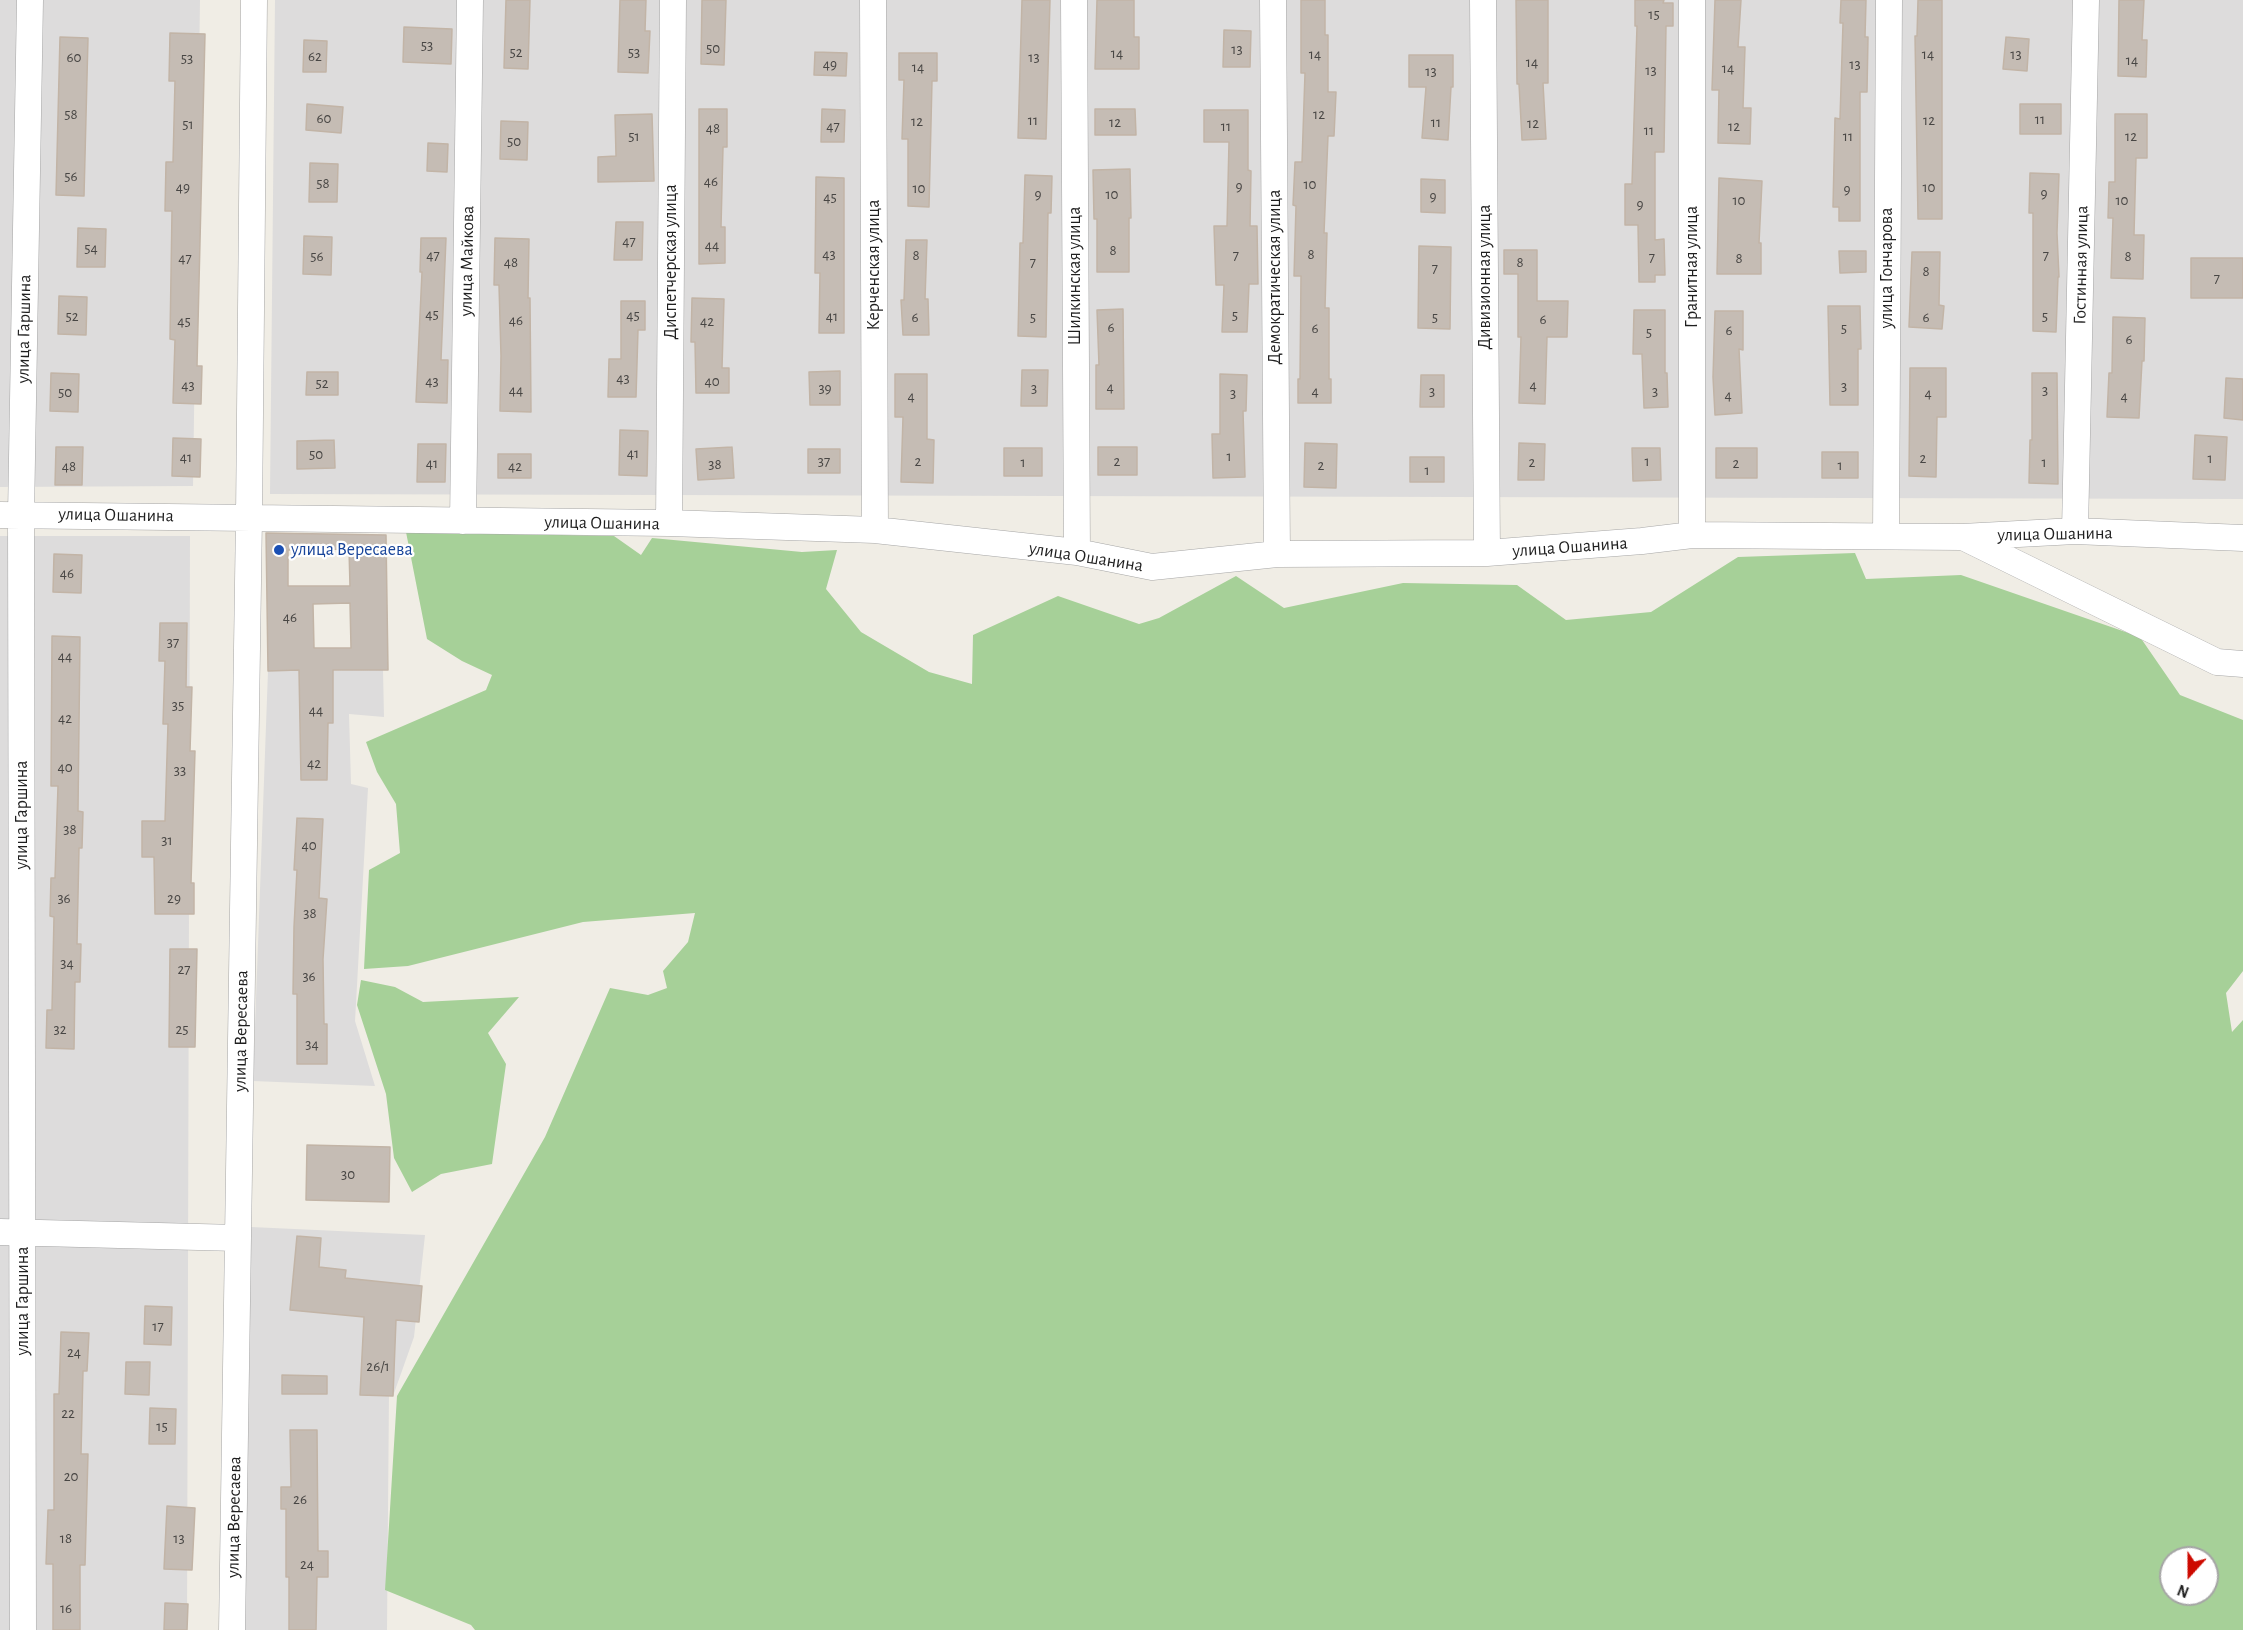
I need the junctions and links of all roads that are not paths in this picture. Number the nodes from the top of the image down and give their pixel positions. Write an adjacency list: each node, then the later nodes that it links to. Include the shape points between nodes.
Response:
1 (30, 0): 12 (street, улица Гаршина)
2 (254, 0): 13 (street, улица Вересаева)
3 (470, 0): 14 (street, улица Майкова)
4 (673, 0): 15 (street, Диспетчерская улица)
5 (873, 0): 16 (street, Керченская улица)
6 (1074, 0): 22 (street, Шилкинская улица)
7 (1273, 0): 24 (street, Демократическая улица)
8 (1483, 0): 23 (street, Дивизионная улица)
9 (1692, 0): 18 (street, Гранитная улица)
10 (1889, 0): 19 (street, улица Гончарова)
11 (2086, 0): 17 (street, Гостинная улица)
12 (11, 515): 13 (street, улица Ошанина); 26 (street, улица Гаршина)
13 (249, 517): 14 (street, улица Ошанина); 27 (street, улица Вересаева)
14 (463, 521): 15 (street, улица Ошанина)
15 (669, 523): 16 (street, улица Ошанина)
16 (875, 530): 22 (street, улица Ошанина)
17 (2076, 531): 20 (street, улица Ошанина); 21 (street, улица Ошанина)
18 (1692, 535): 19 (street, улица Ошанина); 23 (street, улица Ошанина)
19 (1886, 536): 20 (street, улица Ошанина)
20 (1962, 537): 25 (street, via 2217,662)
21 (2243, 538)
22 (1077, 552): 24 (street, улица Ошанина, via 1152,567)
23 (1487, 553): 24 (street, улица Ошанина)
24 (1277, 554)
25 (2243, 664)
26 (11, 1233): 27 (street); 28 (street, улица Гаршина)
27 (238, 1238): 29 (street, улица Вересаева)
28 (23, 1630)
29 (232, 1630)

